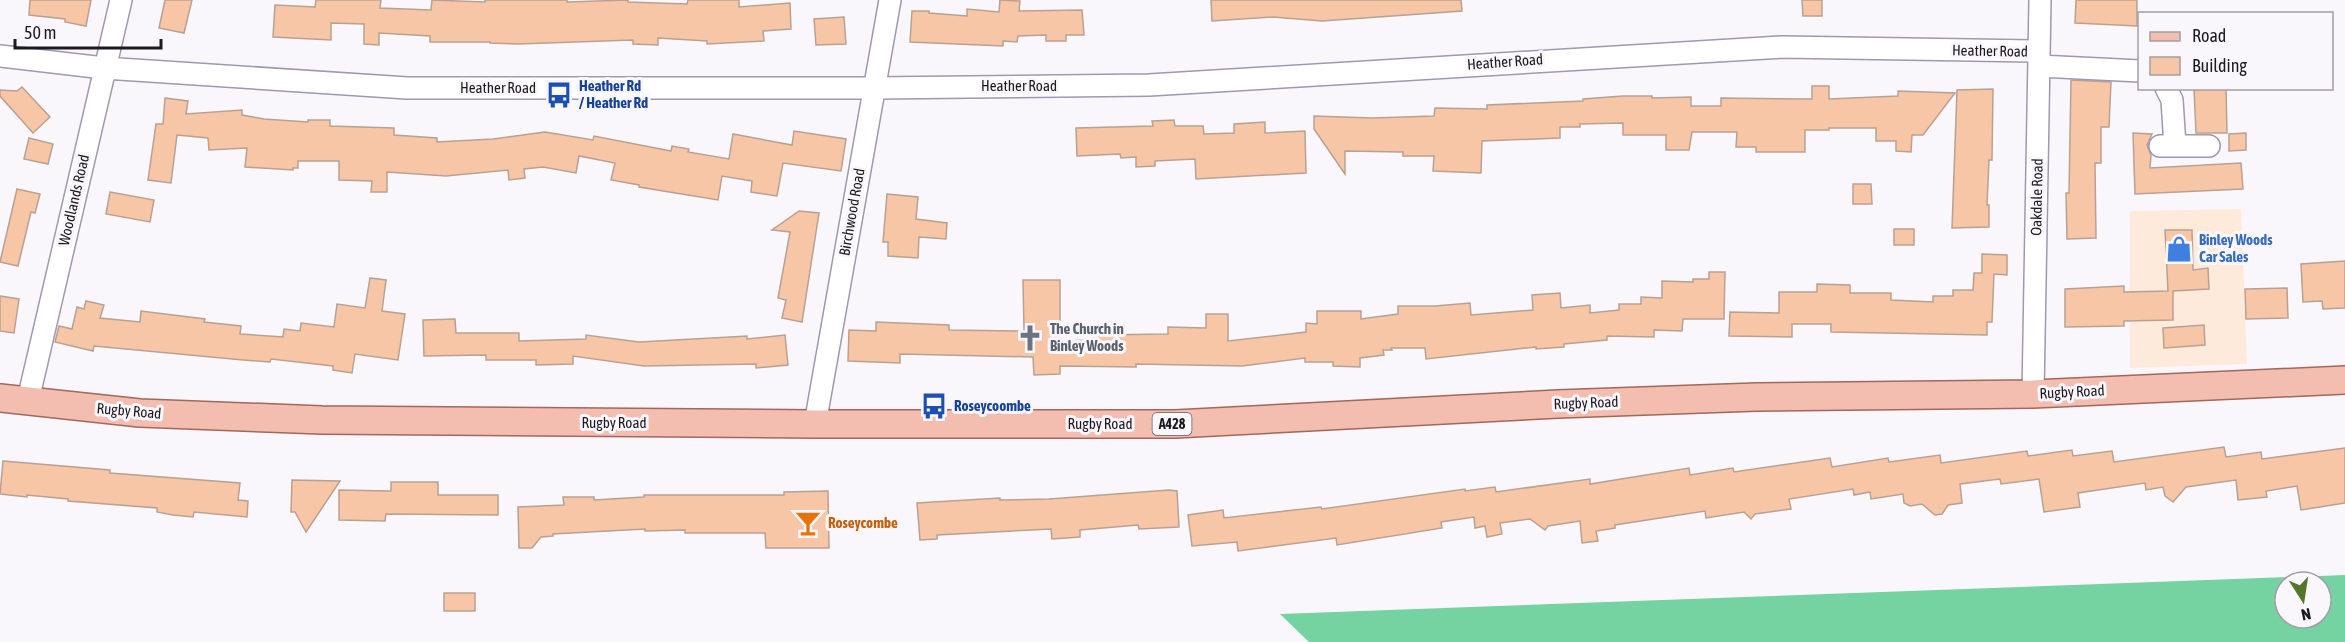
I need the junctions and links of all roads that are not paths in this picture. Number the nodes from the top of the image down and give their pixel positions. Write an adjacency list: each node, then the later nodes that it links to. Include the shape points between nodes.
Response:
1 (121, 0): 6 (street, Woodlands Road)
2 (890, 0): 8 (street, Birchwood Road)
3 (2040, 0): 5 (street, Oakdale Road)
4 (0, 56): 6 (street, Heather Road)
5 (2039, 59): 7 (street, Heather Road); 8 (street, Heather Road, via 1782,47 1149,85); 12 (street, Oakdale Road)
6 (104, 68): 8 (street, Heather Road, via 407,88); 14 (street, Woodlands Road)
7 (2138, 71)
8 (874, 88): 15 (street, Birchwood Road)
9 (2167, 90): 10 (street, via 2172,100 2167,146)
10 (2209, 146)
11 (2345, 380): 12 (main road, Rugby Road / A428)
12 (2033, 394): 15 (main road, Rugby Road / A428, via 1570,403 1175,424)
13 (0, 398): 14 (main road, Rugby Road / A428)
14 (28, 400): 15 (main road, Rugby Road / A428, via 140,413 322,420)
15 (815, 424)

